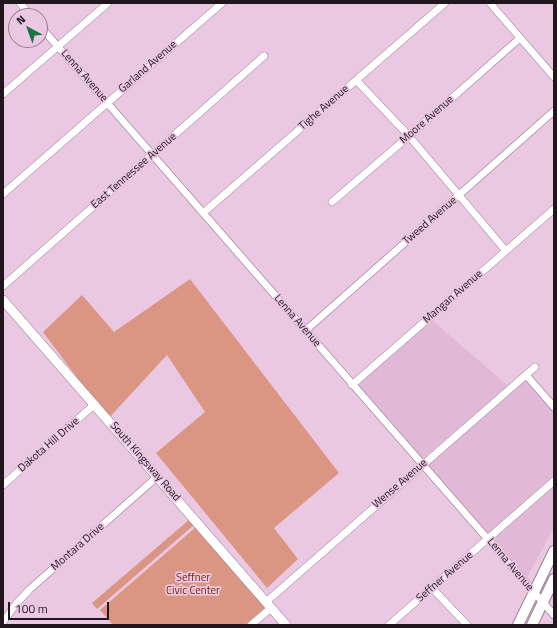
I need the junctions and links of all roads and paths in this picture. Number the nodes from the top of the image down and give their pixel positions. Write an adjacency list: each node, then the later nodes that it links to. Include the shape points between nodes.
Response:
1 (108, 3): 7 (street)
2 (222, 3): 12 (street, Garland Avenue)
3 (445, 3): 10 (street, Tighe Avenue)
4 (490, 3): 6 (street)
5 (48, 35): 7 (street, Lenna Avenue)
6 (520, 38): 9 (street); 14 (street, Moore Avenue)
7 (58, 47): 11 (street); 12 (street, Lenna Avenue)
8 (264, 56): 15 (street, East Tennessee Avenue)
9 (554, 77)
10 (356, 80): 14 (street); 20 (street, Tighe Avenue)
11 (3, 94)
12 (107, 103): 15 (street, Lenna Avenue); 16 (street, Garland Avenue)
13 (554, 111): 17 (street, Tweed Avenue)
14 (409, 136): 17 (street); 18 (street, Moore Avenue)
15 (152, 155): 20 (street, Lenna Avenue); 22 (street, East Tennessee Avenue)
16 (3, 194)
17 (460, 195): 21 (street); 24 (street, Tweed Avenue)
18 (332, 202)
19 (554, 209): 21 (street, Mangan Avenue)
20 (203, 213): 24 (street, Lenna Avenue)
21 (506, 251): 27 (street, Mangan Avenue)
22 (3, 286)
23 (3, 300): 28 (street, South Kingsway Road)
24 (305, 330): 27 (street, Lenna Avenue)
25 (535, 368): 26 (street, Wense Avenue)
26 (526, 375): 29 (street); 30 (street, Wense Avenue)
27 (352, 385): 30 (street, Lenna Avenue)
28 (95, 404): 31 (street, South Kingsway Road); 33 (street, Dakota Hill Drive)
29 (554, 407)
30 (422, 465): 34 (street, Lenna Avenue); 40 (street, Wense Avenue)
31 (158, 476): 40 (street, South Kingsway Road); 42 (street, Montara Drive, via 24,595)
32 (554, 480): 34 (street, Seffner Avenue)
33 (3, 485)
34 (488, 539): 37 (street, Seffner Avenue); 38 (street, Lenna Avenue)
35 (554, 551): 38 (main road)
36 (554, 579): 39 (main road)
37 (432, 588): 45 (street, Seffner Avenue); 46 (street)
38 (534, 593): 39 (street, Lenna Avenue); 47 (main road)
39 (543, 602): 41 (street, Lenna Avenue); 48 (main road)
40 (269, 605): 43 (street, Wense Avenue); 44 (street, South Kingsway Road)
41 (554, 615)
42 (3, 622)
43 (251, 625)
44 (286, 625)
45 (389, 625)
46 (467, 625)
47 (518, 625)
48 (532, 625)

